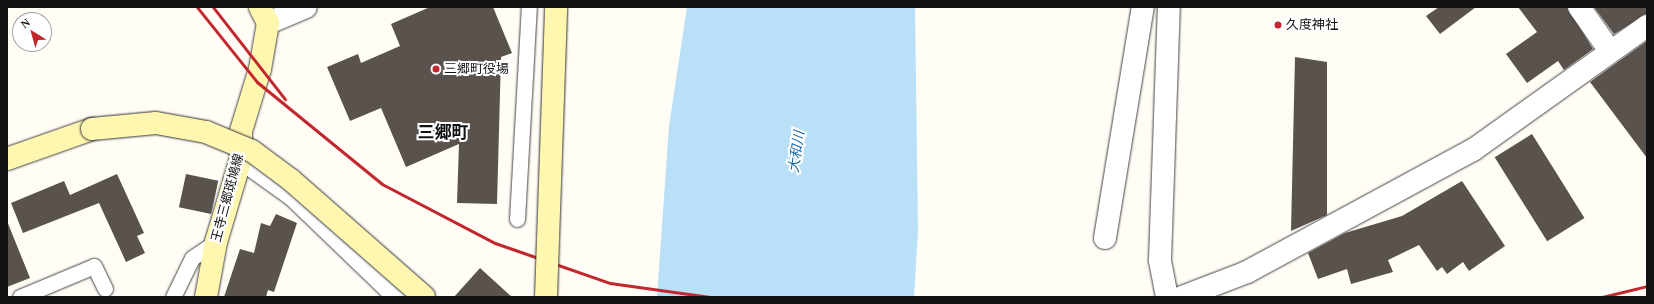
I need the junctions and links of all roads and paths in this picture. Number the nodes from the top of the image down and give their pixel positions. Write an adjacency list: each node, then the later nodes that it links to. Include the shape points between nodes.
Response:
1 (306, 7): 7 (street)
2 (529, 7): 12 (lane)
3 (556, 7): 21 (street, bridge)
4 (1143, 7): 13 (street)
5 (1169, 7): 22 (street, via 1160,260)
6 (1579, 7): 9 (street)
7 (264, 15): 10 (street, 王寺三郷斑鳩線, via 260,69 241,131)
8 (1647, 26): 9 (street)
9 (1610, 51): 23 (street, via 1473,150 1247,272)
10 (241, 158): 14 (street, 王寺三郷斑鳩線); 19 (street, via 294,196)
11 (7, 159): 20 (street, bridge, via 92,129 156,123 206,132 252,151 291,180)
12 (517, 219)
13 (1105, 238)
14 (216, 242): 17 (lane, via 192,258); 18 (street, 王寺三郷斑鳩線)
15 (105, 289): 16 (lane, via 94,266)
16 (21, 297)
17 (173, 297)
18 (206, 297)
19 (399, 297)
20 (424, 297)
21 (546, 297)
22 (1167, 297)
23 (1182, 297)

